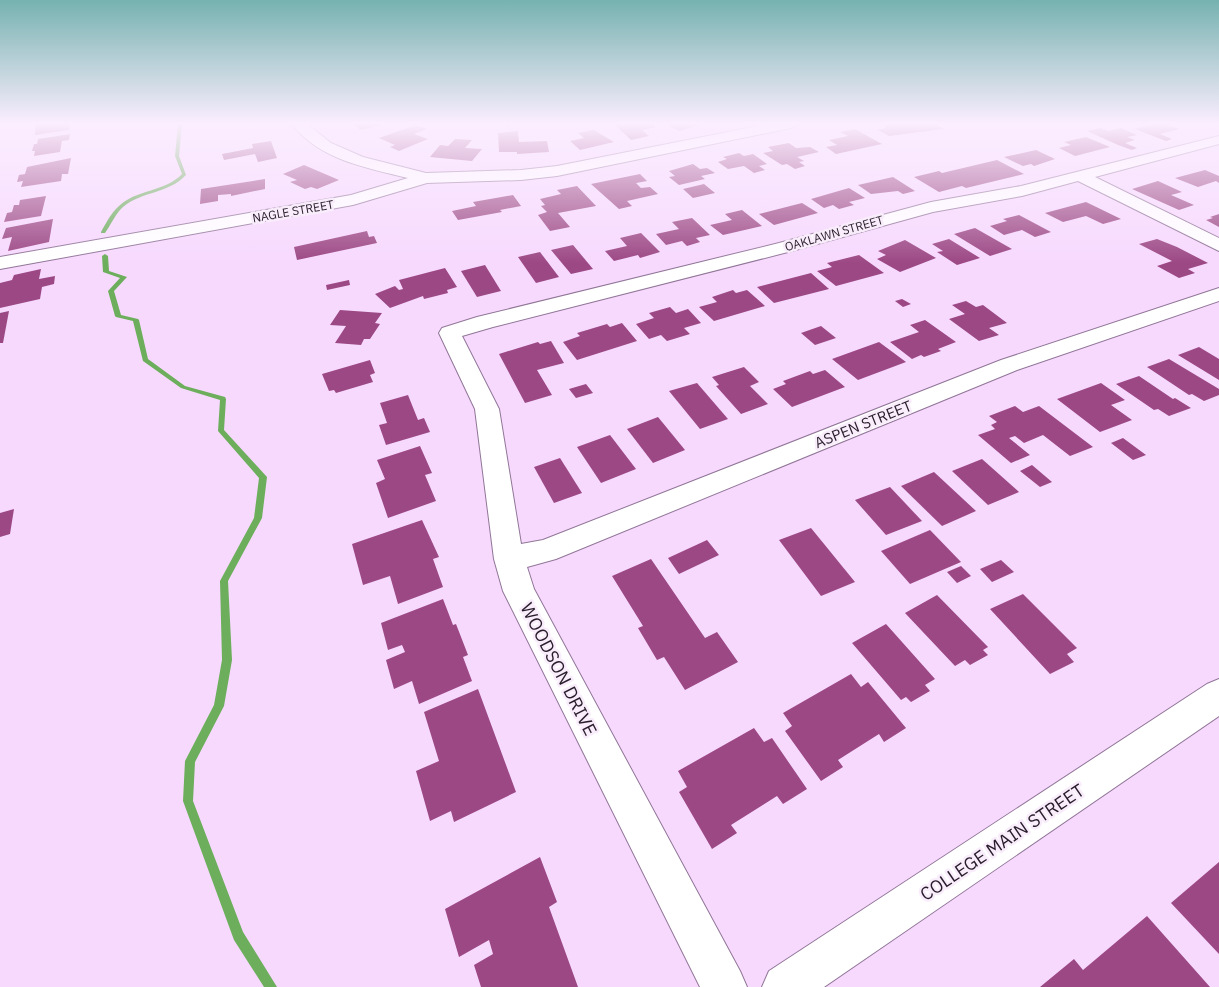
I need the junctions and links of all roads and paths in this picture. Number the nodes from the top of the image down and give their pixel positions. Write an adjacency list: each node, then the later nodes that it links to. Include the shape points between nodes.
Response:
1 (398, 170): 5 (street)
2 (561, 170): 5 (street, NAGLE STREET, via 521,175)
3 (1103, 170): 4 (street, OAKLAWN STREET)
4 (1080, 176): 6 (street); 9 (street, OAKLAWN STREET, via 1022,191 922,209)
5 (426, 178): 7 (street, NAGLE STREET, via 353,200)
6 (1219, 245)
7 (0, 262)
8 (1219, 294): 10 (street, ASPEN STREET, via 1009,364 546,551)
9 (450, 333): 10 (street, WOODSON DRIVE, via 487,409)
10 (509, 559): 12 (street, WOODSON DRIVE, via 519,591)
11 (1219, 696): 13 (street, COLLEGE MAIN STREET)
12 (724, 987)
13 (785, 987)

